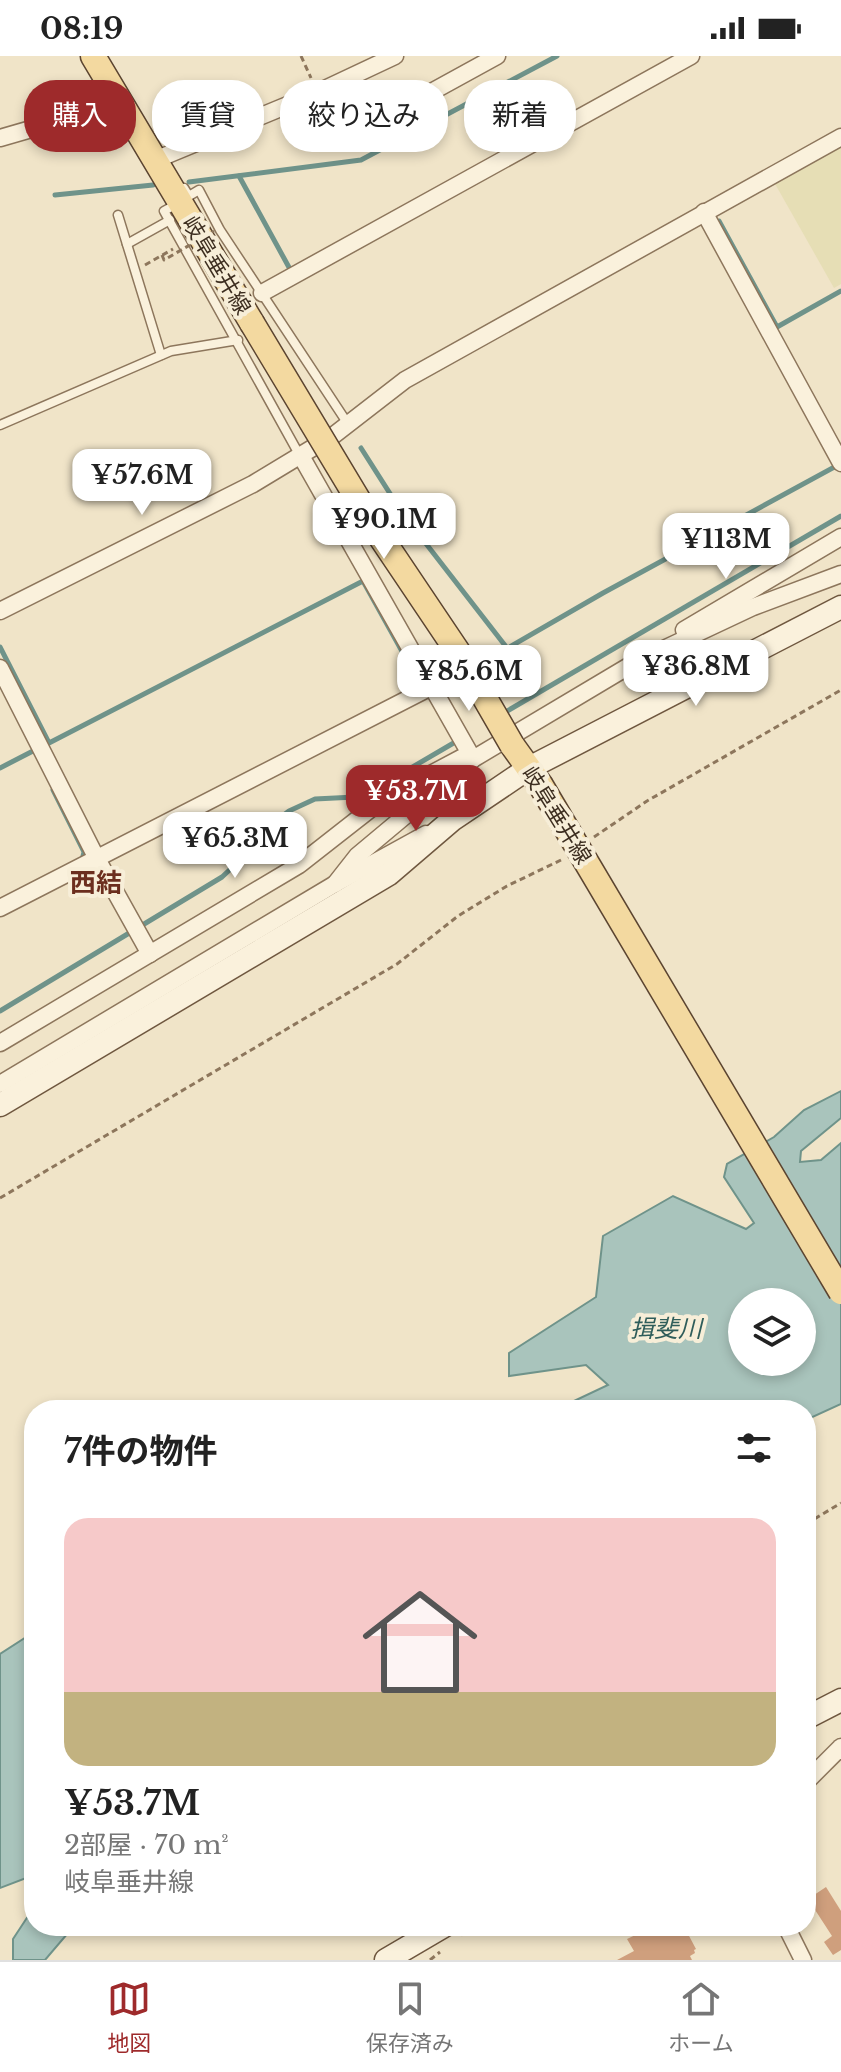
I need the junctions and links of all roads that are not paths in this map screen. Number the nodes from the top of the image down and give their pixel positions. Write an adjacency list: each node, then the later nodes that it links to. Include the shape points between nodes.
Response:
1 (93, 56): 5 (main road, 岐阜垂井線)
2 (395, 56): 6 (street)
3 (497, 56): 7 (street)
4 (691, 56): 18 (street)
5 (107, 80)
6 (344, 80)
7 (448, 83)
8 (280, 110): 13 (street)
9 (136, 123): 13 (main road, 岐阜垂井線)
10 (24, 131): 12 (street)
11 (841, 137): 15 (street)
12 (0, 138)
13 (165, 162): 14 (main road, 岐阜垂井線)
14 (177, 202): 17 (lane); 18 (lane, via 199,190); 19 (main road, 岐阜垂井線)
15 (704, 212): 22 (street, via 405,380); 24 (street)
16 (118, 215): 17 (lane)
17 (127, 244): 20 (lane)
18 (262, 293): 22 (lane)
19 (245, 332): 20 (lane); 23 (lane); 33 (main road, 岐阜垂井線, bridge)
20 (161, 355): 21 (lane)
21 (0, 425)
22 (348, 425): 23 (street)
23 (301, 456): 28 (street); 31 (street)
24 (841, 463)
25 (841, 537): 29 (street)
26 (841, 574): 29 (street, via 753,607)
27 (841, 607): 33 (street)
28 (0, 611)
29 (634, 663): 32 (street)
30 (0, 668): 35 (street)
31 (431, 687): 32 (street); 35 (street)
32 (473, 759): 36 (street, via 357,856); 38 (street, via 463,757 382,800 299,865)
33 (535, 776): 34 (street); 42 (main road, 岐阜垂井線, bridge)
34 (452, 820): 36 (street); 41 (street, via 389,874)
35 (97, 859): 37 (street); 38 (street)
36 (335, 884): 40 (street)
37 (0, 908)
38 (150, 954): 39 (street)
39 (0, 1043)
40 (0, 1084)
41 (0, 1105)
42 (841, 1292)
43 (841, 1700): 44 (street)
44 (816, 1713)
45 (841, 1747): 46 (street)
46 (816, 1772)
47 (427, 1936): 49 (street)
48 (791, 1936): 50 (street)
49 (386, 1960)
50 (803, 1960)

